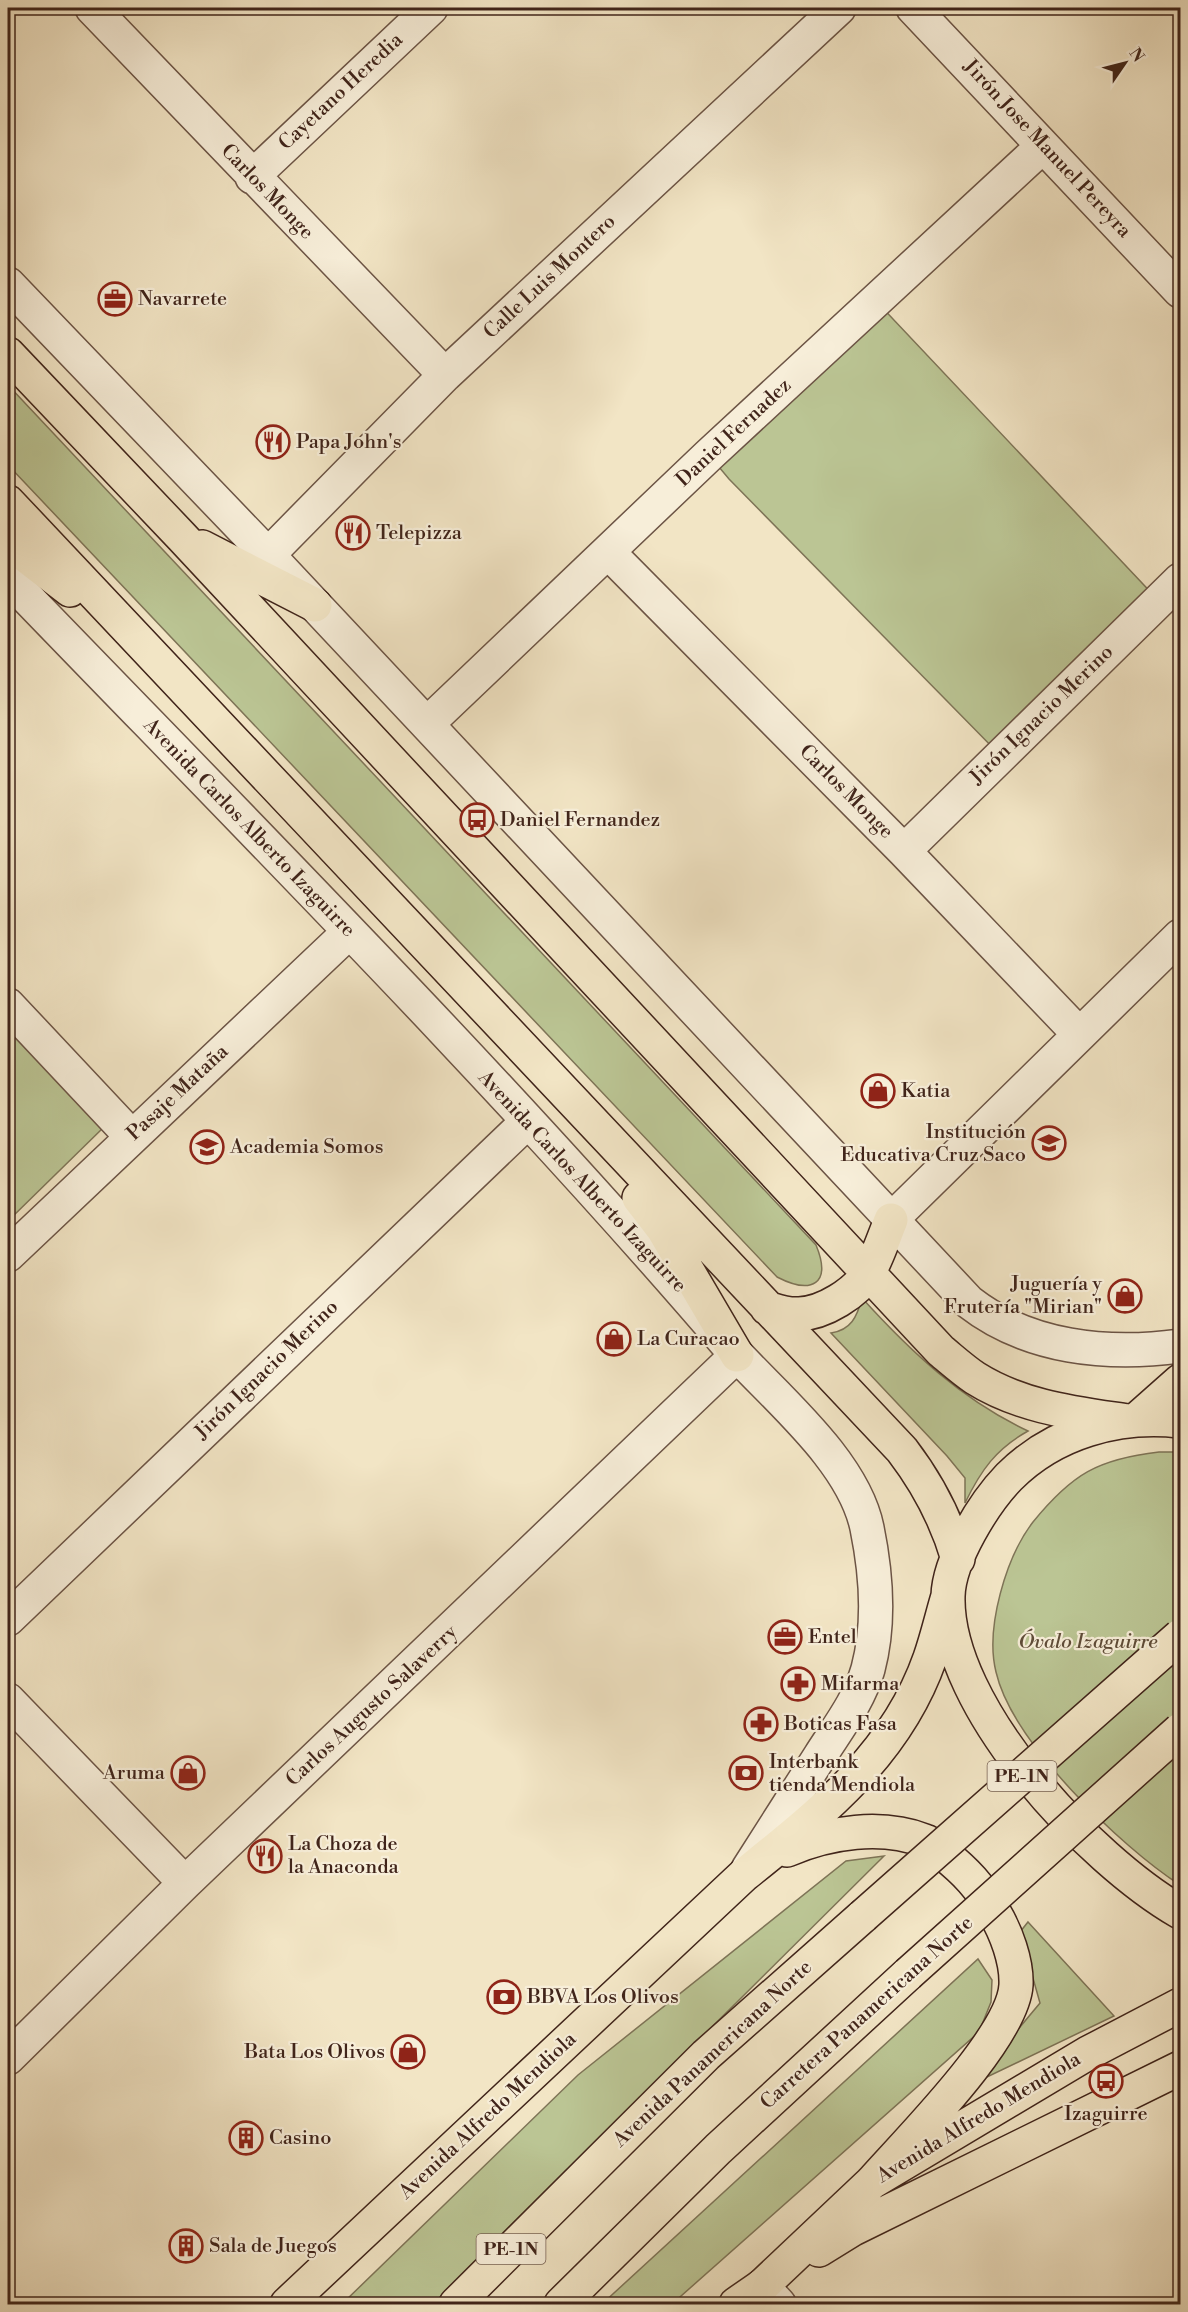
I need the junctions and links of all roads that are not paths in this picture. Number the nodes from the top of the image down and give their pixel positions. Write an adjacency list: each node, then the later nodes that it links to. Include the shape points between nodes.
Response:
1 (92, 8): 6 (street, Carlos Monge)
2 (431, 8): 6 (street, Cayetano Heredia)
3 (839, 8): 10 (street, Calle Luis Montero)
4 (913, 8): 5 (street, Jirón Jose Manuel Pereyra)
5 (1043, 146): 8 (street, Jirón Jose Manuel Pereyra); 14 (street, Daniel Fernadez, via 709,455)
6 (252, 177): 10 (street, Carlos Monge)
7 (8, 284): 15 (street)
8 (1180, 291)
9 (8, 354): 12 (main road)
10 (445, 375): 15 (street, Calle Luis Montero)
11 (8, 502): 18 (main road)
12 (182, 537): 19 (main road); 31 (main road)
13 (8, 542): 18 (main road, via 63,587)
14 (609, 553): 20 (street, Daniel Fernadez); 21 (street, Carlos Monge)
15 (268, 555): 19 (street)
16 (8, 578): 22 (street, Avenida Carlos Alberto Izaguirre)
17 (1180, 580): 21 (street, Jirón Ignacio Merino)
18 (104, 605): 26 (main road)
19 (315, 605): 20 (street)
20 (427, 724): 29 (street)
21 (904, 851): 25 (street, Carlos Monge)
22 (349, 932): 27 (street, Avenida Carlos Alberto Izaguirre); 28 (street, Pasaje Mataña)
23 (1180, 936): 25 (street)
24 (8, 1005): 28 (street)
25 (1079, 1034): 29 (street)
26 (548, 1076): 32 (main road); 34 (main road, via 663,1228)
27 (527, 1122): 34 (street, Avenida Carlos Alberto Izaguirre, via 641,1244); 39 (street, Jirón Ignacio Merino)
28 (132, 1137): 30 (street, Pasaje Mataña)
29 (891, 1220): 31 (main road); 33 (street, via 969,1302 1006,1327 1046,1340 1102,1349)
30 (8, 1255)
31 (868, 1273): 32 (main road, via 852,1290 819,1309 797,1315); 36 (main road, via 941,1352 975,1378 1018,1400 1060,1411)
32 (767, 1308): 37 (main road, via 913,1464 948,1524)
33 (1180, 1346)
34 (737, 1355): 43 (street, Avenida Carlos Alberto Izaguirre, via 809,1430 846,1481 866,1523 874,1596 868,1670 852,1706); 44 (street, Carlos Augusto Salaverry)
35 (1180, 1381): 36 (main road)
36 (1157, 1418): 37 (main road, via 1090,1429 1022,1465 973,1523)
37 (958, 1559): 38 (main road)
38 (948, 1596): 43 (main road, Avenida Alfredo Mendiola, via 930,1658 894,1730 857,1778 821,1814); 45 (main road, via 953,1640 970,1683 1019,1765 1096,1849)
39 (8, 1619)
40 (1180, 1636): 52 (main road, Avenida Panamericana Norte / PE-1N, bridge, via 706,2055)
41 (8, 1700): 44 (street)
42 (1180, 1730): 53 (main road, Carretera Panamericana Norte, bridge, via 718,2149)
43 (744, 1875): 49 (main road, via 789,1849 834,1834 879,1831 927,1841 969,1875 1007,1935 1016,1986 1000,2031); 51 (main road, Avenida Alfredo Mendiola)
44 (185, 1883): 47 (street, Carlos Augusto Salaverry)
45 (1180, 1912)
46 (1180, 2005): 49 (main road, Avenida Alfredo Mendiola, via 1088,2053)
47 (8, 2058)
48 (1180, 2068): 50 (main road, via 853,2229)
49 (872, 2182): 50 (main road, Avenida Alfredo Mendiola)
50 (755, 2300)
51 (287, 2304)
52 (456, 2304)
53 (561, 2304)

